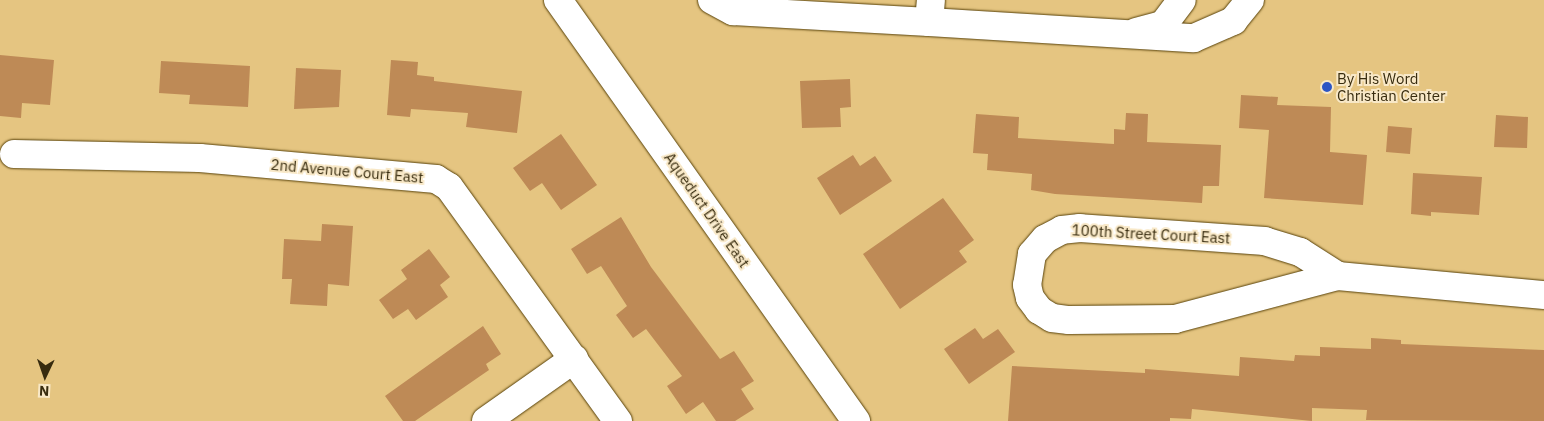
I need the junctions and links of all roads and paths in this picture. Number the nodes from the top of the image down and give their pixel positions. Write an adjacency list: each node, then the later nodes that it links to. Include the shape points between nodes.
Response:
1 (558, 0): 13 (street, Aqueduct Drive East)
2 (712, 0): 5 (street, via 733,11)
3 (1182, 0): 6 (street, via 1163,25)
4 (1250, 0): 6 (street, via 1233,22 1194,38)
5 (930, 11): 6 (street)
6 (1122, 35)
7 (14, 154): 10 (street, 2nd Avenue Court East, via 200,158 436,179 450,187)
8 (1338, 276): 8 (street, 100th Street Court East, via 1203,314 1150,321 1052,318 1039,310 1027,285 1032,254 1045,239 1062,230 1080,228 1265,241 1300,252); 9 (street, 100th Street Court East)
9 (1544, 295)
10 (574, 360): 11 (street); 12 (street, 2nd Avenue Court East)
11 (486, 421)
12 (618, 421)
13 (856, 421)

